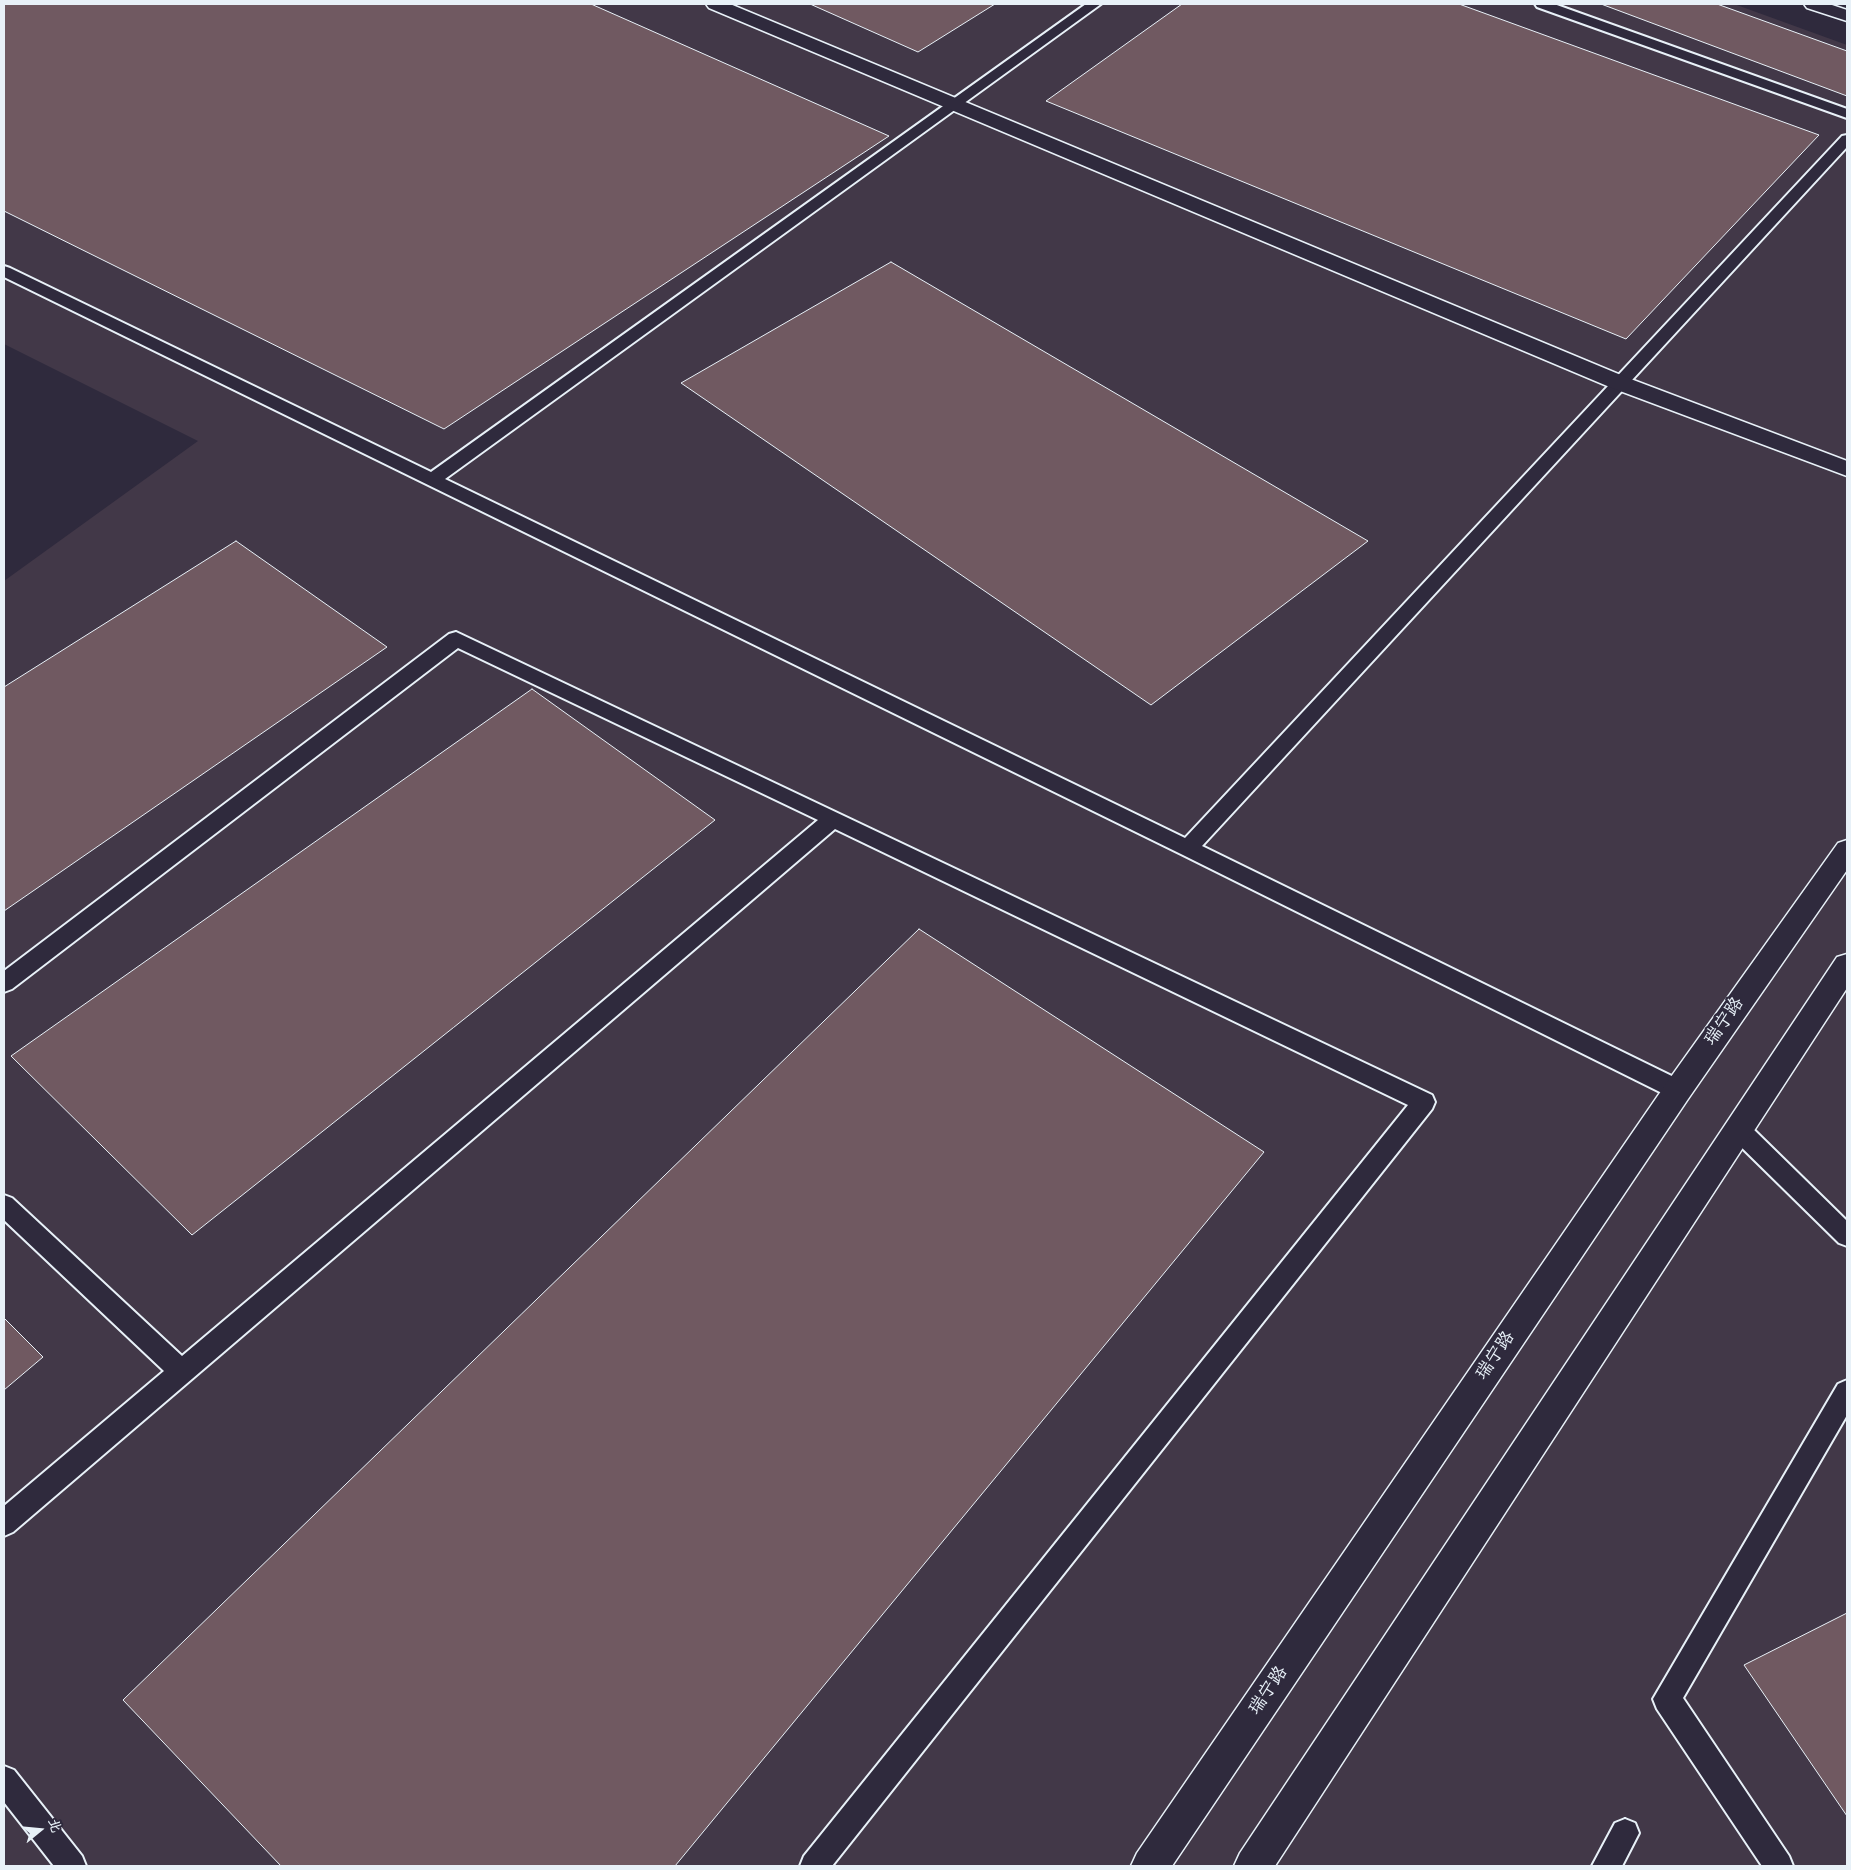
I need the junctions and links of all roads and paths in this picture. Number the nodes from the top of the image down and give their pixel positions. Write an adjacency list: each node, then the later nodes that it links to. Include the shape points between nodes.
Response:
1 (715, 4): 6 (main road)
2 (1094, 4): 6 (lane)
3 (1542, 4): 7 (lane)
4 (1813, 4): 5 (main road)
5 (1847, 16)
6 (953, 104): 10 (main road); 12 (lane)
7 (1847, 114)
8 (1847, 139): 10 (lane)
9 (4, 272): 12 (lane)
10 (1620, 383): 11 (main road); 14 (lane)
11 (1847, 469)
12 (432, 480): 14 (lane)
13 (833, 820): 17 (lane, via 456,639); 22 (lane); 29 (lane, via 1424,1102)
14 (1188, 848): 18 (lane)
15 (1847, 850): 18 (main road, 瑞宁路)
16 (1847, 965): 19 (main road)
17 (4, 983)
18 (1678, 1090): 27 (main road, 瑞宁路)
19 (1740, 1131): 21 (lane); 30 (main road)
20 (4, 1205): 22 (lane)
21 (1847, 1236)
22 (182, 1372): 24 (lane)
23 (1847, 1392): 32 (lane, via 1667,1699)
24 (4, 1523)
25 (4, 1780): 28 (lane)
26 (1625, 1833): 31 (lane)
27 (1154, 1865)
28 (72, 1866)
29 (814, 1866)
30 (1253, 1866)
31 (1606, 1866)
32 (1779, 1866)

